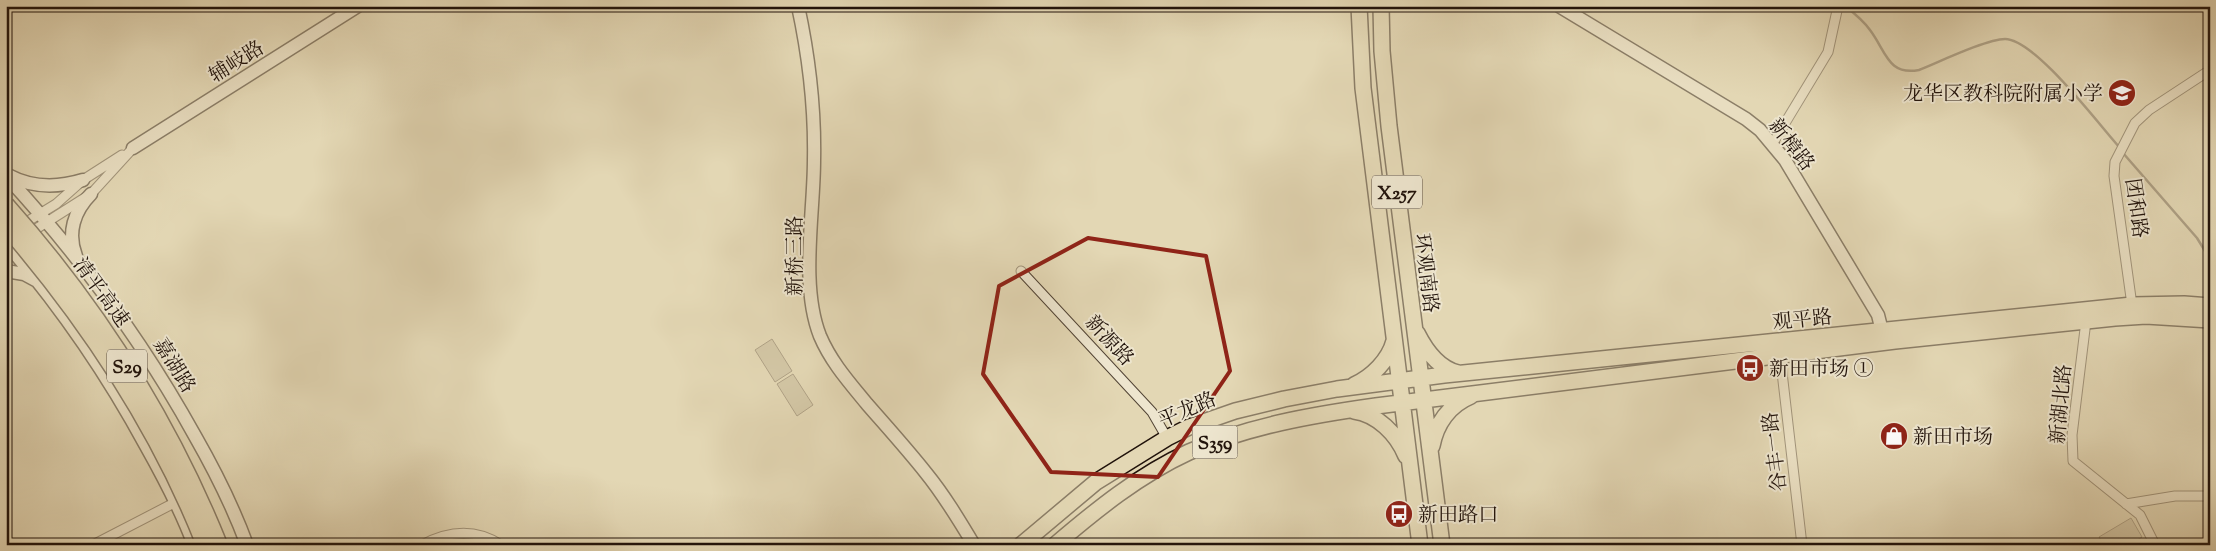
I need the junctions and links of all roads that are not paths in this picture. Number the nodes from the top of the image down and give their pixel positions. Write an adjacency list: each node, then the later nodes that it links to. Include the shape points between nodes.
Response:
1 (358, 6): 9 (street, 辅岐路)
2 (798, 6): 50 (street, 新桥三路, via 813,105 810,278 812,307 820,335 841,372 931,479)
3 (1359, 6): 27 (main road, 环观南路 / X257, via 1363,88)
4 (1381, 6): 24 (main road, 环观南路 / X257, via 1385,91)
5 (1559, 6): 8 (street, 新樟路, via 1746,119)
6 (1838, 6): 8 (street, via 1828,52)
7 (2210, 70): 21 (street, 团和路, via 2141,116 2115,162 2114,176)
8 (1772, 143): 26 (street, 新樟路, via 1878,315)
9 (133, 148): 11 (street); 12 (street)
10 (6, 175): 11 (street, via 42,186); 14 (street, 嘉湖路)
11 (83, 180): 14 (street)
12 (92, 194): 14 (street); 17 (street, via 78,209 73,226 73,245)
13 (6, 205): 46 (highway, 清平高速 / S29, bridge, via 72,286 130,370 187,474)
14 (43, 218): 16 (street); 17 (street, 嘉湖路)
15 (6, 226): 45 (highway, 清平高速 / S29, bridge, via 66,300 119,378 181,490)
16 (7, 243): 20 (street)
17 (80, 263): 47 (street, 嘉湖路, via 159,373 223,488)
18 (6, 270): 20 (street, via 24,274)
19 (1021, 270): 37 (street, 新源路, via 1152,412)
20 (41, 284): 41 (street, via 114,388)
21 (2132, 305): 22 (main road, 观平路 / S359); 26 (main road, 观平路 / S359)
22 (2210, 306)
23 (2210, 320): 25 (main road, 观平路 / S359, via 2146,316)
24 (1413, 321): 29 (main road, via 1428,352 1443,367); 30 (main road, 环观南路 / X257)
25 (2086, 321): 28 (main road, 观平路 / S359); 42 (street, 新湖北路, via 2072,435 2073,461)
26 (1882, 332): 29 (main road, 观平路 / S359)
27 (1394, 341): 31 (main road, 环观南路 / X257); 32 (main road, via 1389,354 1377,368)
28 (1780, 355): 33 (main road, 观平路 / S359); 55 (street, 谷丰一路)
29 (1460, 373): 30 (main road, 观平路 / S359)
30 (1420, 378): 31 (main road, 观平路 / S359); 34 (main road, 环观南路 / X257)
31 (1399, 381): 32 (main road, 平龙路 / S359); 35 (main road, 环观南路 / X257)
32 (1349, 387): 37 (main road, 平龙路 / S359, via 1234,411)
33 (1480, 393): 34 (main road, 观平路 / S359); 38 (main road, via 1455,405 1445,416)
34 (1423, 400): 35 (main road, 平龙路 / S359); 38 (main road, 环观南路 / X257)
35 (1402, 403): 36 (main road, 平龙路 / S359); 39 (main road, 环观南路 / X257)
36 (1345, 410): 39 (main road, via 1365,413 1383,424); 52 (main road, 平龙路 / S359, via 1266,426 1188,453 1114,496)
37 (1167, 438): 51 (main road, 平龙路 / S359, via 1096,482)
38 (1430, 452): 54 (main road, 环观南路 / X257)
39 (1410, 464): 53 (main road, 环观南路 / X257)
40 (2210, 496): 42 (street, via 2175,496)
41 (176, 502): 43 (street); 44 (street)
42 (2126, 504): 56 (street, 新湖北路, via 2140,514)
43 (93, 545)
44 (194, 545)
45 (205, 545)
46 (219, 545)
47 (247, 545)
48 (422, 545): 49 (street, via 459,532 486,537)
49 (500, 545)
50 (974, 545)
51 (1020, 545)
52 (1055, 545)
53 (1420, 545)
54 (1442, 545)
55 (1802, 545)
56 (2155, 545)

